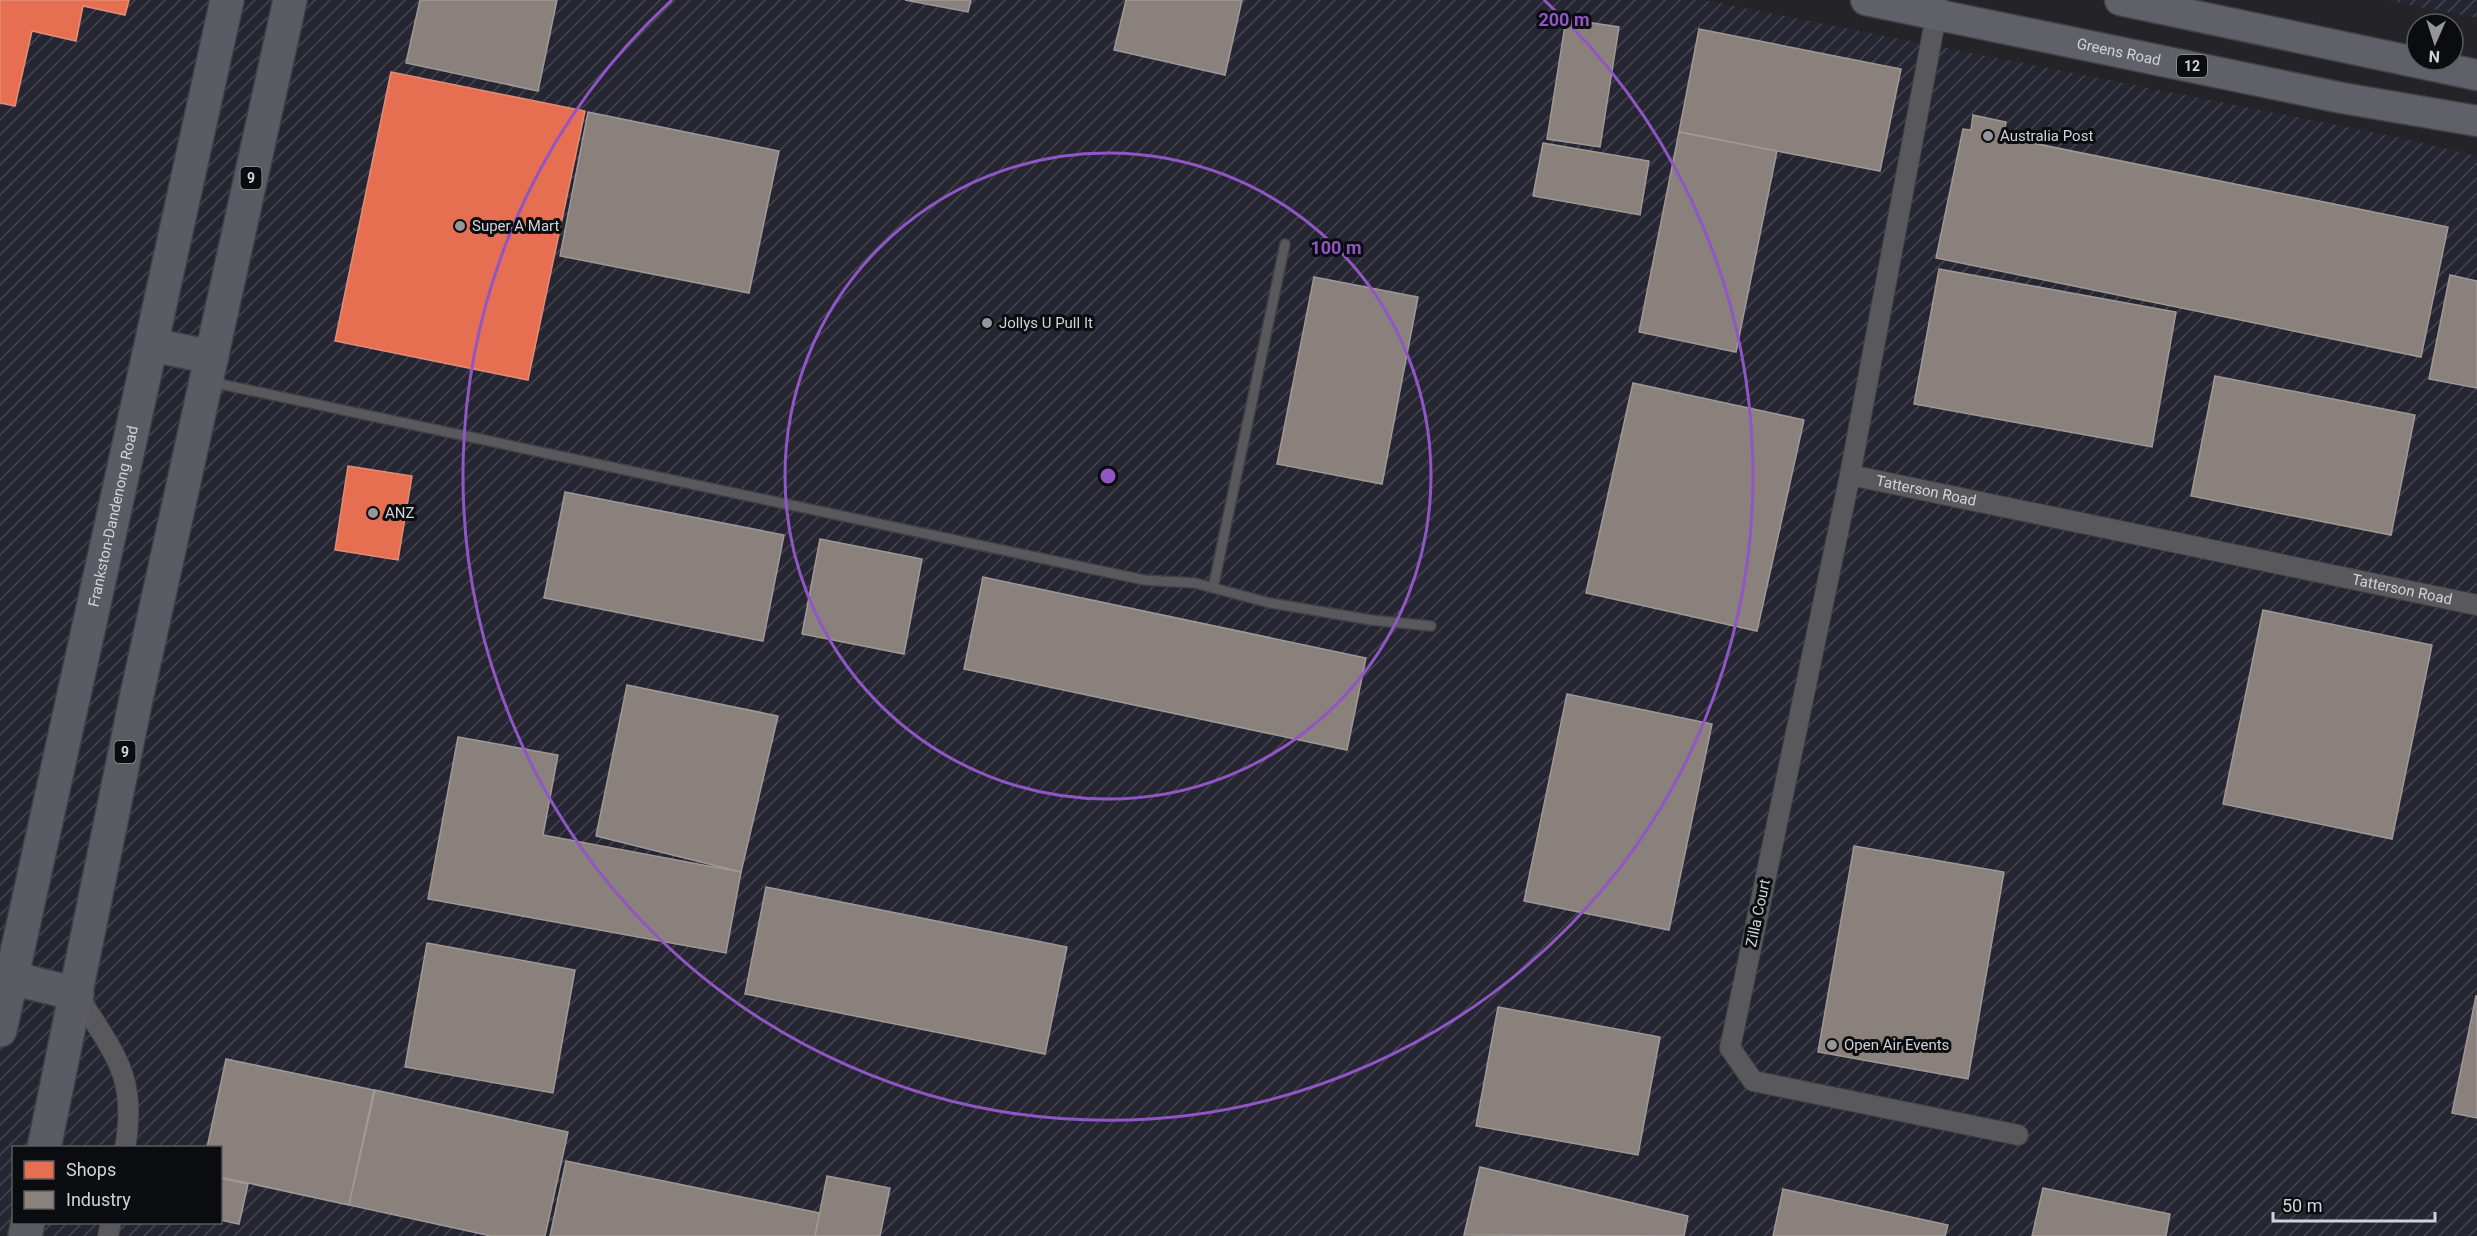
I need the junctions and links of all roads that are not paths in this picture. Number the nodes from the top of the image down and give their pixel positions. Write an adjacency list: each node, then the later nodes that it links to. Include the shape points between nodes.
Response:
1 (227, 0): 10 (highway, Frankston-Dandenong Road)
2 (290, 0): 11 (highway, 9)
3 (1866, 0): 5 (main road, Greens Road / 12)
4 (2120, 0): 6 (main road)
5 (1938, 7): 7 (main road, Greens Road / 12, via 2342,98); 12 (street)
6 (2466, 73): 7 (main road)
7 (2448, 115): 8 (main road, Greens Road / 12)
8 (2477, 121)
9 (1285, 244): 13 (lane)
10 (152, 345): 11 (highway); 16 (highway, Frankston-Dandenong Road)
11 (209, 369): 13 (lane, via 1144,580); 17 (highway, 9, via 136,699)
12 (1850, 475): 14 (street, Tatterson Road); 19 (street, Zilla Court, via 1730,1048 1753,1081)
13 (1213, 588): 15 (lane, via 1303,609)
14 (2477, 605)
15 (1431, 626)
16 (11, 978): 17 (highway); 18 (highway, Frankston-Dandenong Road)
17 (77, 994): 20 (highway, 9); 21 (street, via 125,1077 130,1118)
18 (0, 1030)
19 (2018, 1135)
20 (44, 1146)
21 (124, 1146)

